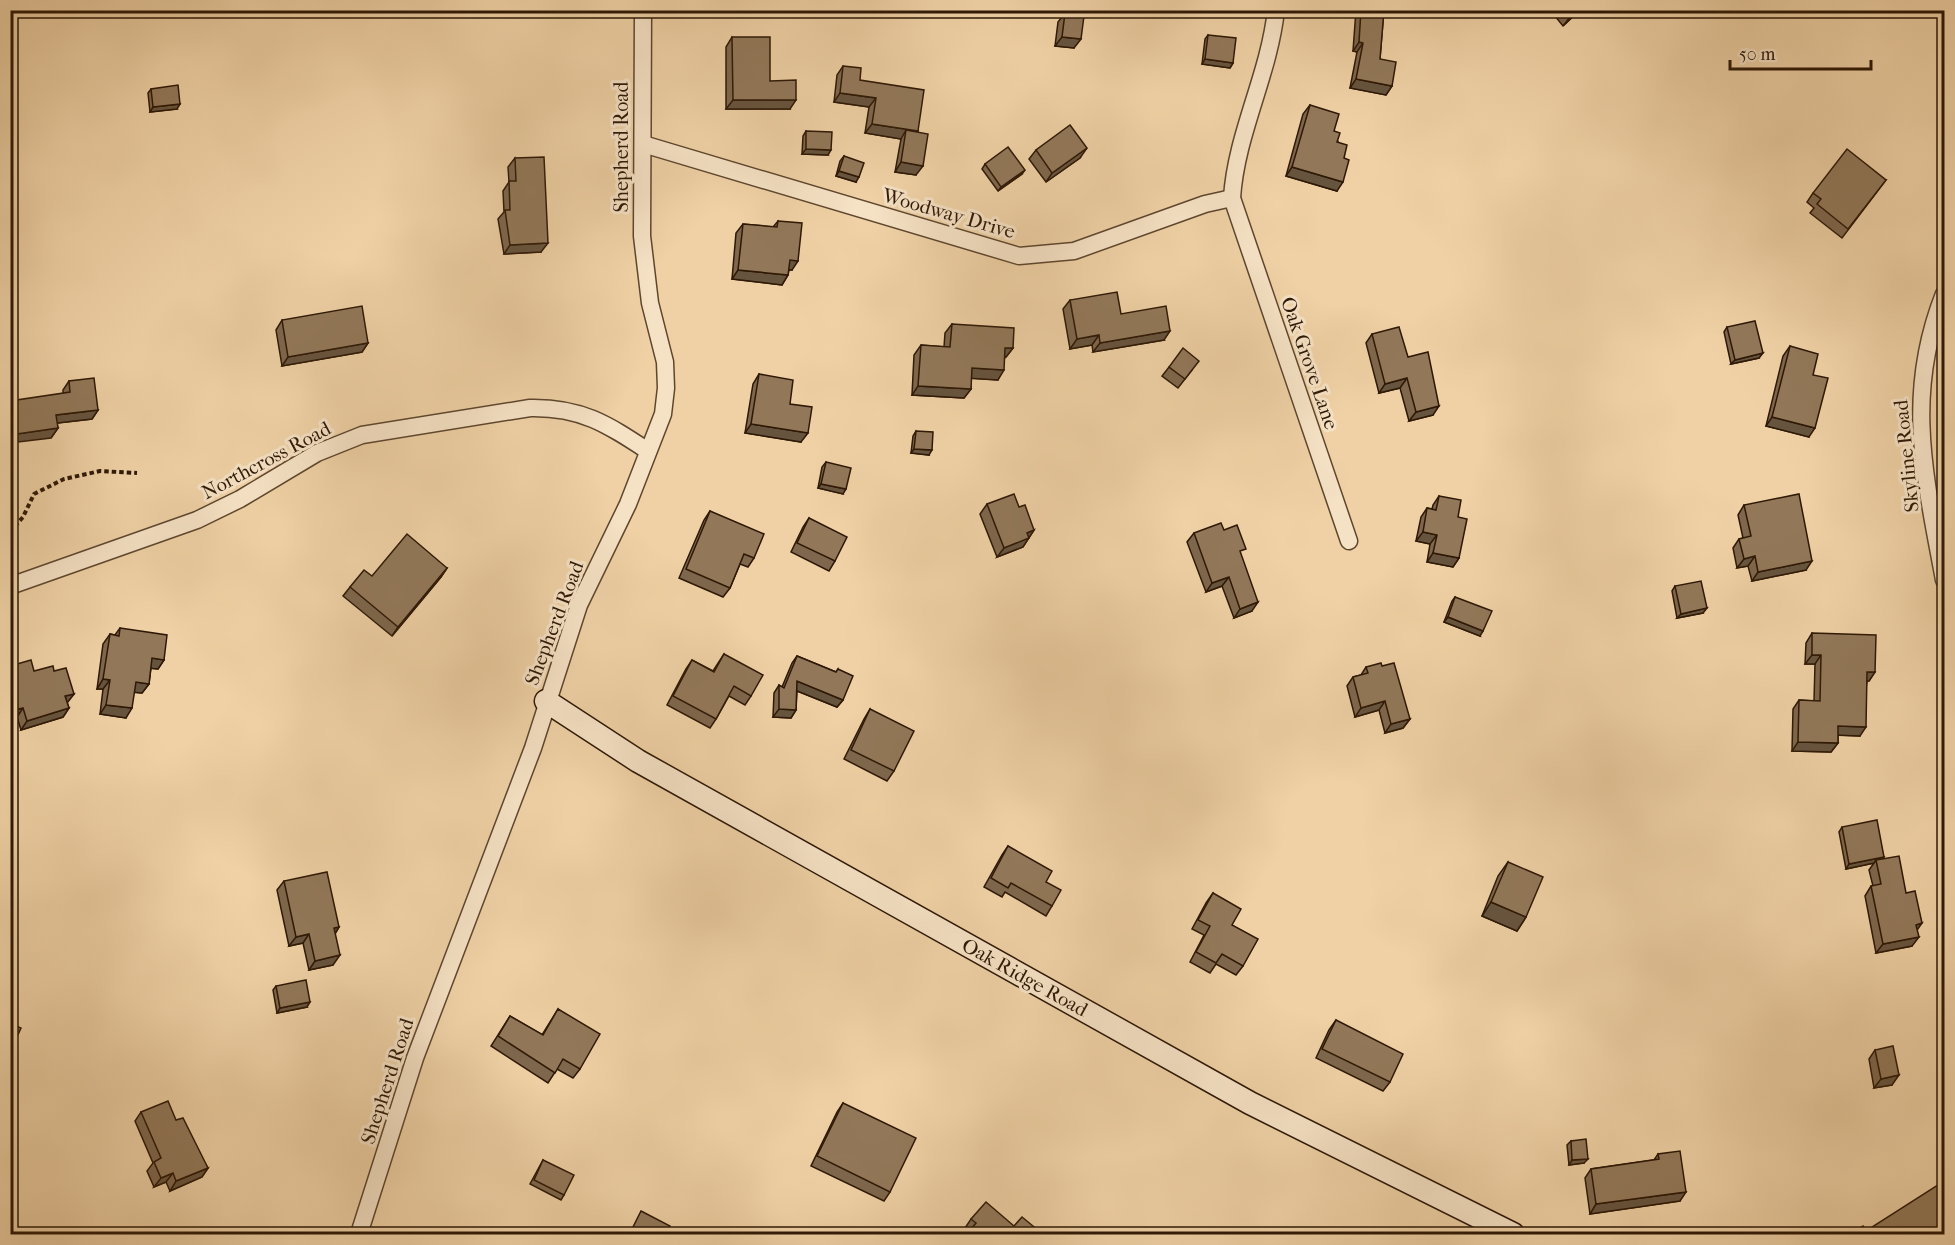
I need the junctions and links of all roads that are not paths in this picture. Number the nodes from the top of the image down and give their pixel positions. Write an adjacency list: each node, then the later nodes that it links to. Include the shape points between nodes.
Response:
1 (643, 10): 3 (street, Shepherd Road)
2 (1276, 10): 4 (street, via 1272,39 1234,173)
3 (643, 144): 4 (street, Woodway Drive, via 1019,256 1074,250 1204,204); 6 (street, Shepherd Road, via 645,270 666,388 663,414)
4 (1232, 198): 7 (street, Oak Grove Lane)
5 (1944, 294): 8 (street, Skyline Road, via 1926,351 1920,415)
6 (648, 451): 9 (street, Northcross Road, via 588,415 554,408 530,408 362,435 317,453 198,520); 10 (street, Shepherd Road, via 628,504 579,605)
7 (1349, 541)
8 (1944, 580)
9 (10, 586)
10 (546, 701): 11 (street, Shepherd Road, via 533,748 415,1058); 12 (street, Oak Ridge Road, via 638,761 1250,1103)
11 (359, 1234)
12 (1513, 1234)

